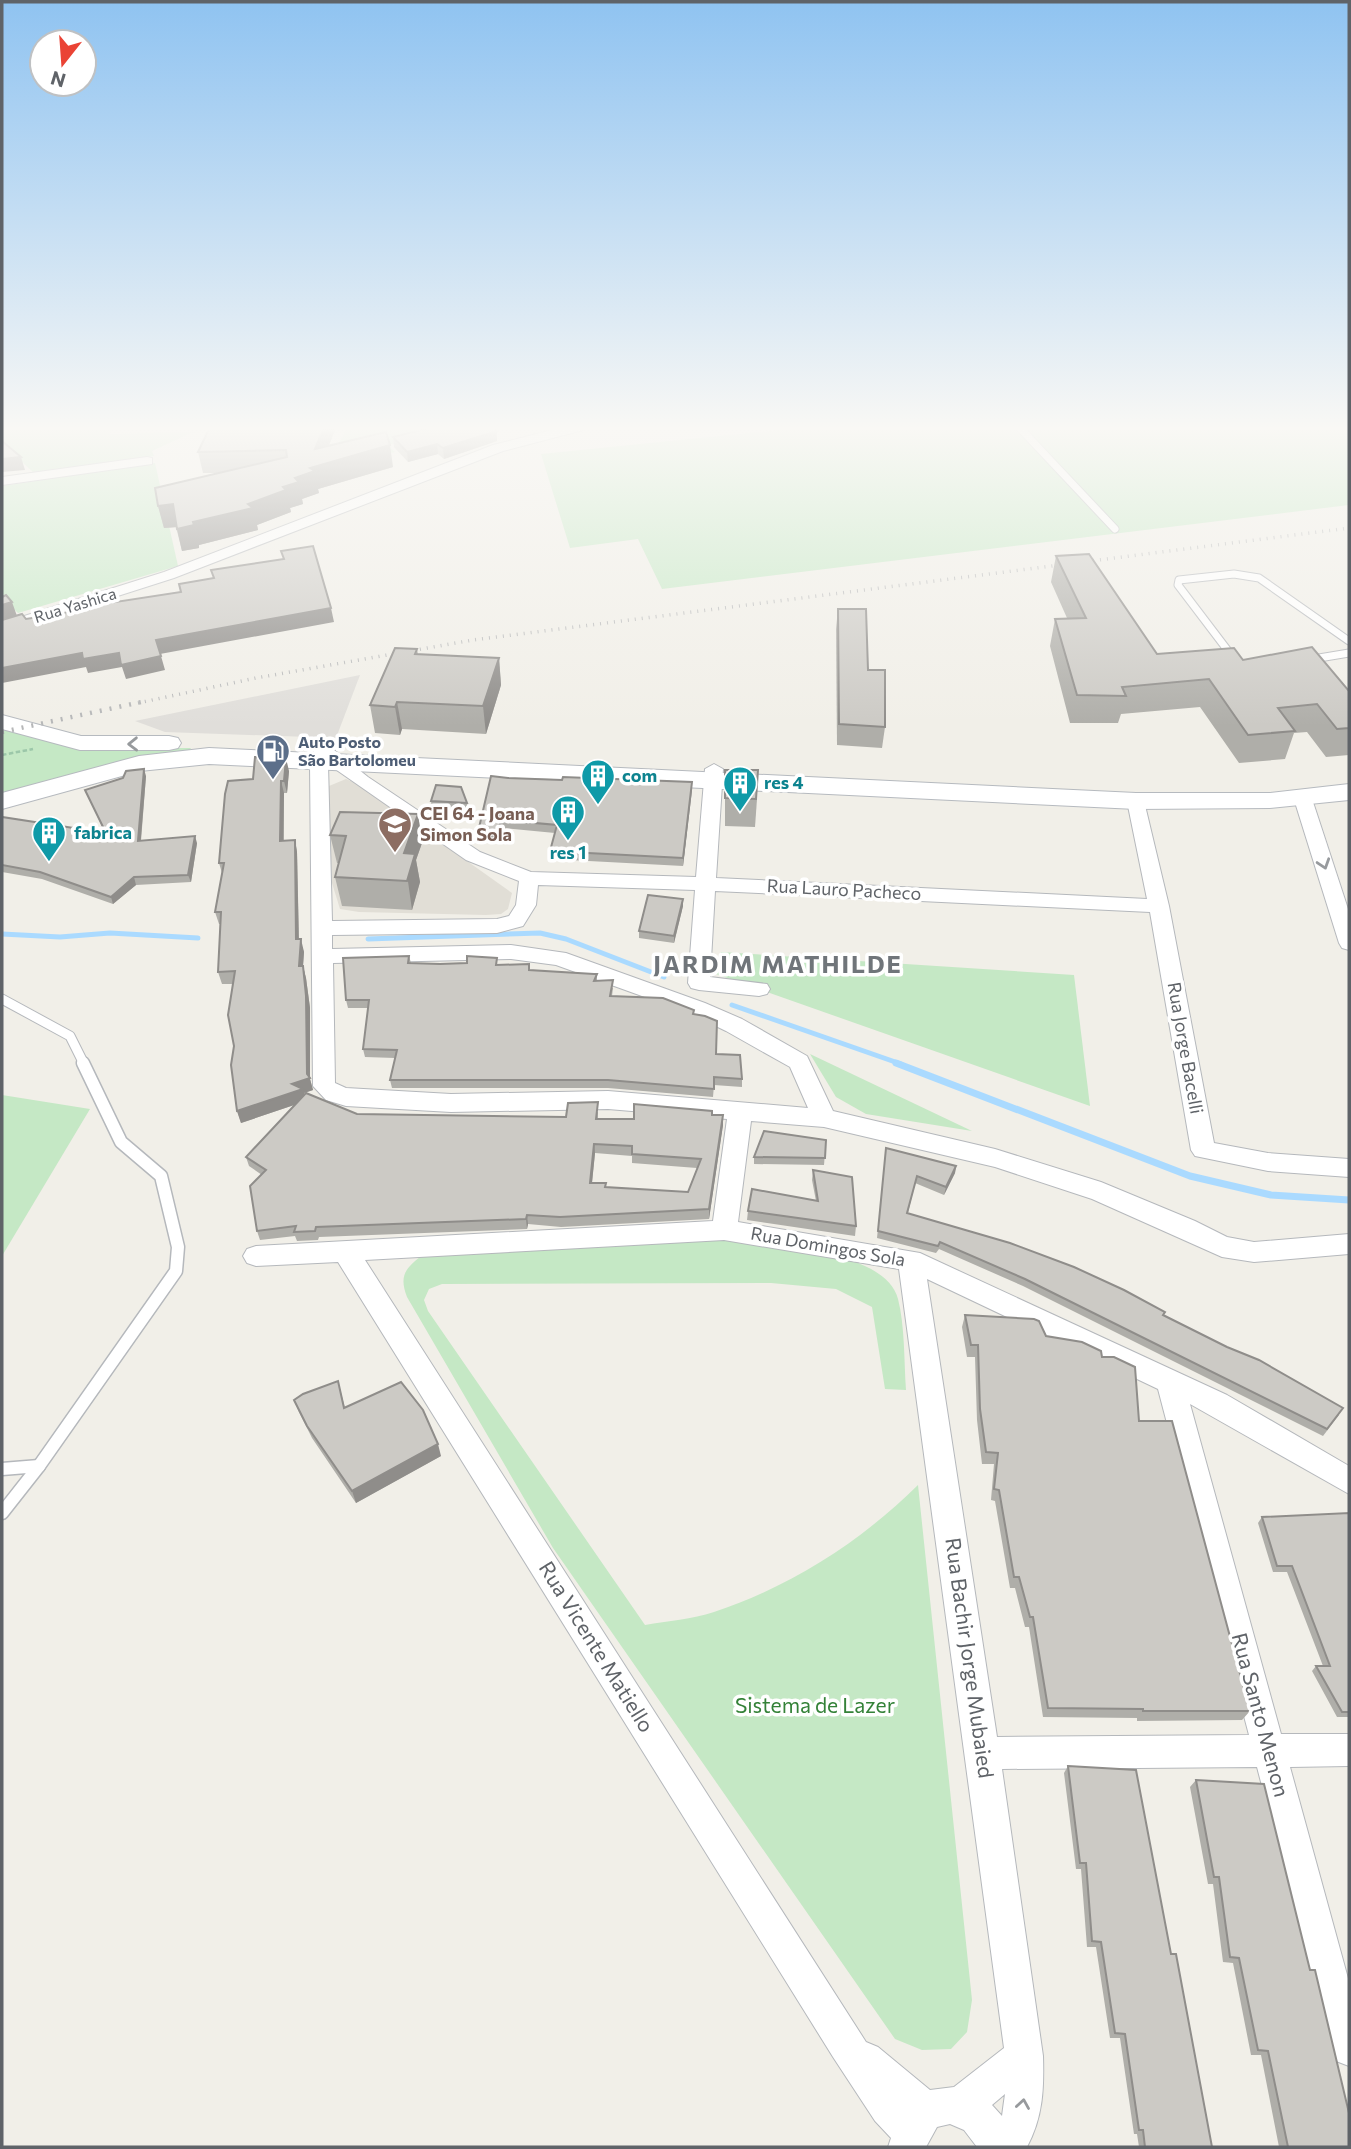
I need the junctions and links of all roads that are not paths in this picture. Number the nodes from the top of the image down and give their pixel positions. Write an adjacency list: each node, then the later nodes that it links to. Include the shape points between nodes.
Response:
1 (295, 526): 4 (street, Rua Yashica, via 169,575)
2 (1112, 526): 3 (lane)
3 (1115, 529)
4 (2, 628)
5 (1349, 641): 8 (lane, via 1259,578 1234,574 1180,580 1178,584 1237,664)
6 (1349, 653): 7 (lane)
7 (1303, 661)
8 (1245, 667)
9 (2, 722): 10 (main road, one-way to 9, via 193,743 80,743)
10 (327, 758): 12 (main road); 15 (main road, via 184,757 107,771); 17 (street, via 473,856); 20 (street)
11 (1337, 776): 12 (main road, via 1294,783 1187,787); 14 (main road, via 1310,788)
12 (713, 779): 16 (main road); 18 (street)
13 (1349, 792): 14 (main road)
14 (1303, 799): 16 (main road); 21 (street, one-way to 21)
15 (2, 801)
16 (1136, 802): 19 (street, Rua Jorge Bacelli)
17 (530, 878): 18 (street, Rua Lauro Pacheco); 20 (street, via 526,905 516,921 497,926)
18 (706, 884): 19 (street, Rua Lauro Pacheco); 24 (street, via 699,983 759,989)
19 (1159, 906): 27 (street, Rua Jorge Bacelli, via 1203,1150 1268,1162)
20 (322, 928): 22 (street)
21 (1349, 942)
22 (323, 956): 24 (street, via 510,952 559,958); 25 (street, via 324,1086 334,1094 451,1102 608,1100)
23 (2, 999): 34 (lane, via 70,1037 121,1142 161,1176 178,1247 176,1271)
24 (697, 1008): 26 (street, via 799,1062)
25 (740, 1112): 26 (street); 28 (street)
26 (824, 1118): 29 (street, via 995,1158 1101,1192 1222,1247 1254,1252)
27 (1349, 1168)
28 (724, 1230): 30 (street, Rua Domingos Sola); 32 (street, Rua Domingos Sola)
29 (1349, 1244)
30 (345, 1251): 31 (street, Rua Domingos Sola); 43 (street, Rua Vicente Matiello, via 888,2108)
31 (256, 1256)
32 (911, 1260): 33 (street, Rua Domingos Sola); 40 (street, Rua Bachir Jorge Mubaied)
33 (1170, 1382): 36 (street, Rua Domingos Sola); 38 (street, Rua Santo Menon)
34 (39, 1466): 35 (lane); 37 (lane)
35 (2, 1469)
36 (1349, 1480)
37 (2, 1513)
38 (1269, 1750): 39 (street); 40 (street); 41 (street, Rua Santo Menon)
39 (1349, 1750)
40 (983, 1753): 42 (street, Rua Bachir Jorge Mubaied)
41 (1349, 2048)
42 (1024, 2056): 43 (street); 45 (street, Rua Bachir Jorge Mubaied, one-way to 42, via 1017,2133 1025,2103)
43 (921, 2128): 44 (street, Rua Vicente Matiello, via 984,2123)
44 (996, 2147)
45 (1004, 2147)

